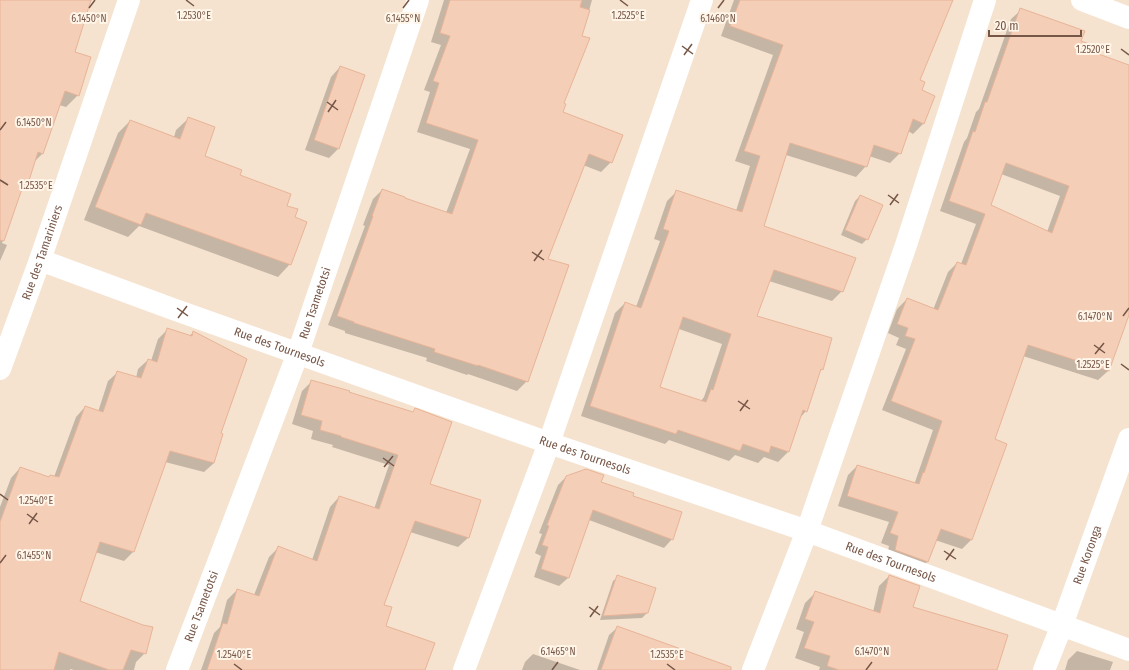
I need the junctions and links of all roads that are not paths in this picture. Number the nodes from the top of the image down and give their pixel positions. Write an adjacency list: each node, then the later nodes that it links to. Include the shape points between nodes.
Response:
1 (129, 0): 7 (street, Rue des Tamariniers)
2 (418, 0): 8 (street, Rue Tsametotsi)
3 (702, 0): 11 (street)
4 (986, 0): 12 (street, via 906,245)
5 (1082, 0): 6 (street)
6 (1129, 18)
7 (40, 260): 8 (street, Rue des Tournesols); 9 (street, Rue des Tamariniers)
8 (298, 353): 11 (street, Rue des Tournesols); 15 (street, Rue Tsametotsi)
9 (0, 369)
10 (1129, 439): 13 (street, Rue Koronga)
11 (549, 443): 12 (street, Rue des Tournesols); 16 (street)
12 (807, 531): 13 (street, Rue des Tournesols); 17 (street)
13 (1062, 625): 14 (street, Rue des Tournesols); 18 (street, Rue Koronga)
14 (1129, 650)
15 (177, 670)
16 (464, 670)
17 (753, 670)
18 (1044, 670)

